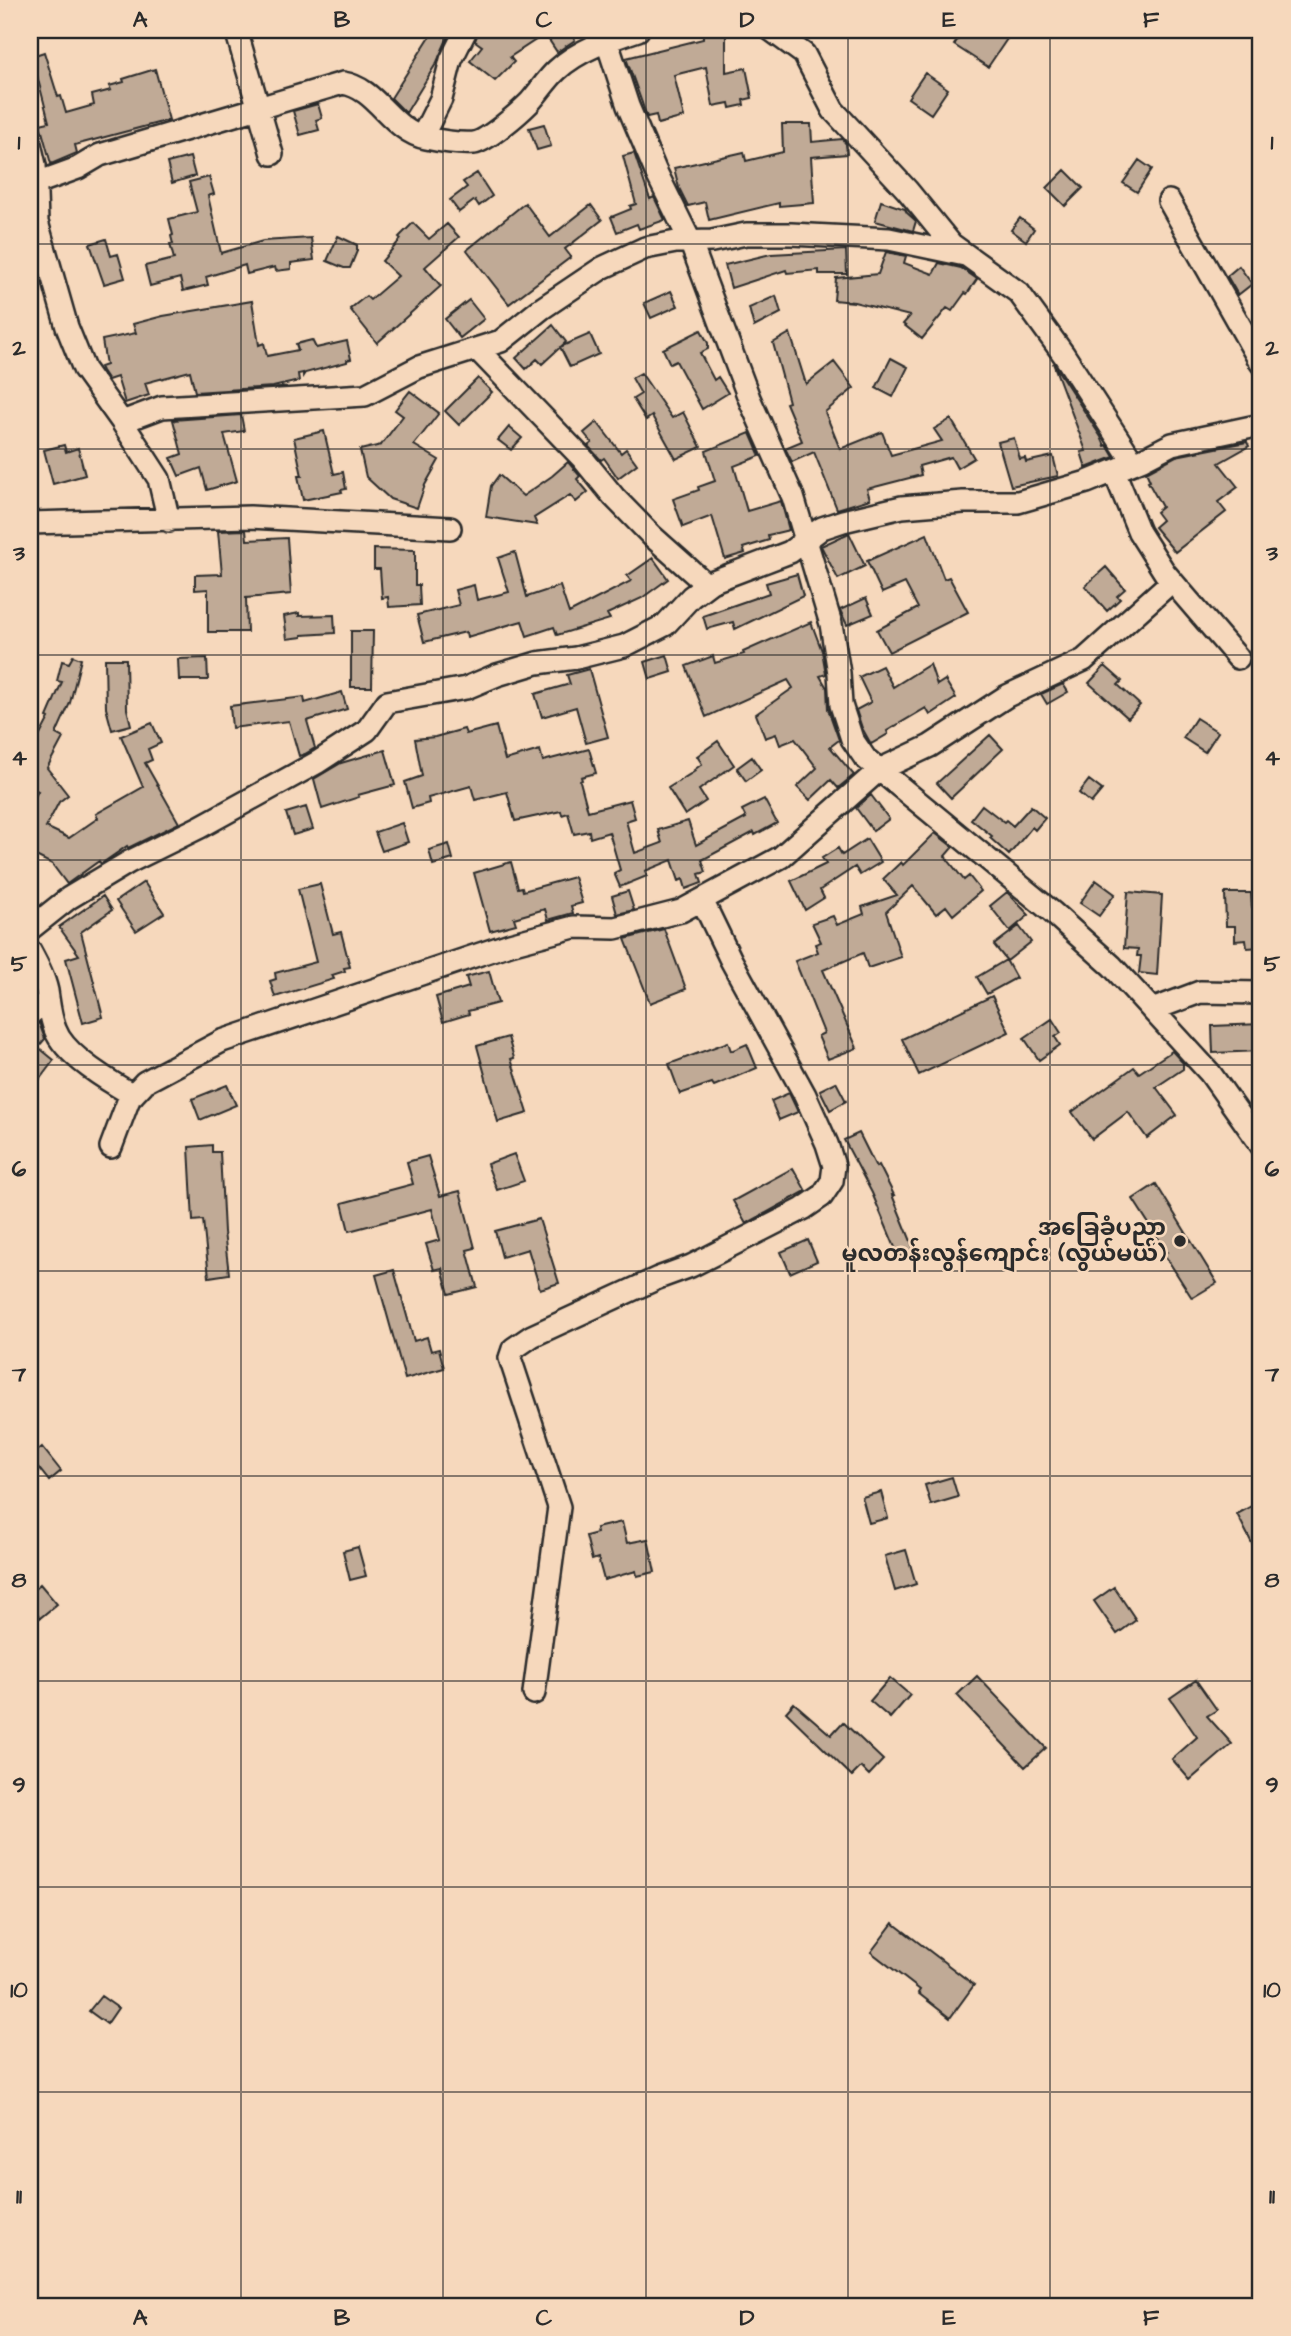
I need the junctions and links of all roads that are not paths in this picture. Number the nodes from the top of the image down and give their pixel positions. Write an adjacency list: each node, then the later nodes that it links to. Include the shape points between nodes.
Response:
1 (236, 30): 6 (street)
2 (466, 30): 7 (street)
3 (638, 30): 5 (street)
4 (771, 30): 13 (street, via 804,54 833,110)
5 (607, 42): 7 (street, via 558,69 528,104 476,143); 12 (street, via 633,117)
6 (259, 107): 7 (street, via 343,83 356,85 393,120); 9 (street); 10 (street, via 100,155)
7 (422, 137)
8 (30, 144): 10 (street)
9 (272, 154)
10 (34, 184): 16 (street, via 37,222 67,327 84,369)
11 (1169, 201): 15 (street)
12 (690, 241): 13 (street, via 792,234 889,239); 14 (street, via 645,248 602,268 501,341); 22 (street, via 749,398 793,497)
13 (965, 255): 18 (street, via 1019,293 1064,355)
14 (477, 349): 16 (street, via 419,367 365,395 162,407); 24 (street, via 623,507)
15 (1261, 363)
16 (122, 422): 19 (street, via 159,479)
17 (1261, 425): 18 (street, via 1172,444)
18 (1124, 467): 22 (street, via 1018,502 963,502 867,515 822,528); 23 (street, via 1139,531)
19 (169, 521): 20 (street); 21 (street, via 250,517)
20 (30, 523)
21 (450, 528)
22 (805, 541): 24 (street, via 790,552); 26 (street, via 831,624 841,705 852,739)
23 (1172, 581): 25 (street); 26 (street, via 1084,660 1007,696 930,746)
24 (707, 585): 28 (street, via 664,625 624,646 537,663 466,688 387,702 367,730 328,755 117,869)
25 (1238, 659)
26 (879, 770): 27 (street, via 781,858); 32 (street, via 1052,912)
27 (702, 900): 34 (street, via 681,911 615,928 574,927 510,944 222,1041 145,1082); 37 (street, via 805,1095 834,1166 832,1181 822,1196 803,1209 513,1349 509,1358 558,1507)
28 (30, 929)
29 (30, 951): 31 (street)
30 (1261, 993): 32 (street, via 1200,992)
31 (48, 1000): 33 (street); 34 (street, via 56,1033 104,1079)
32 (1152, 1010): 35 (street, via 1210,1073)
33 (30, 1014)
34 (133, 1095): 36 (street)
35 (1261, 1145)
36 (111, 1147)
37 (534, 1693)

